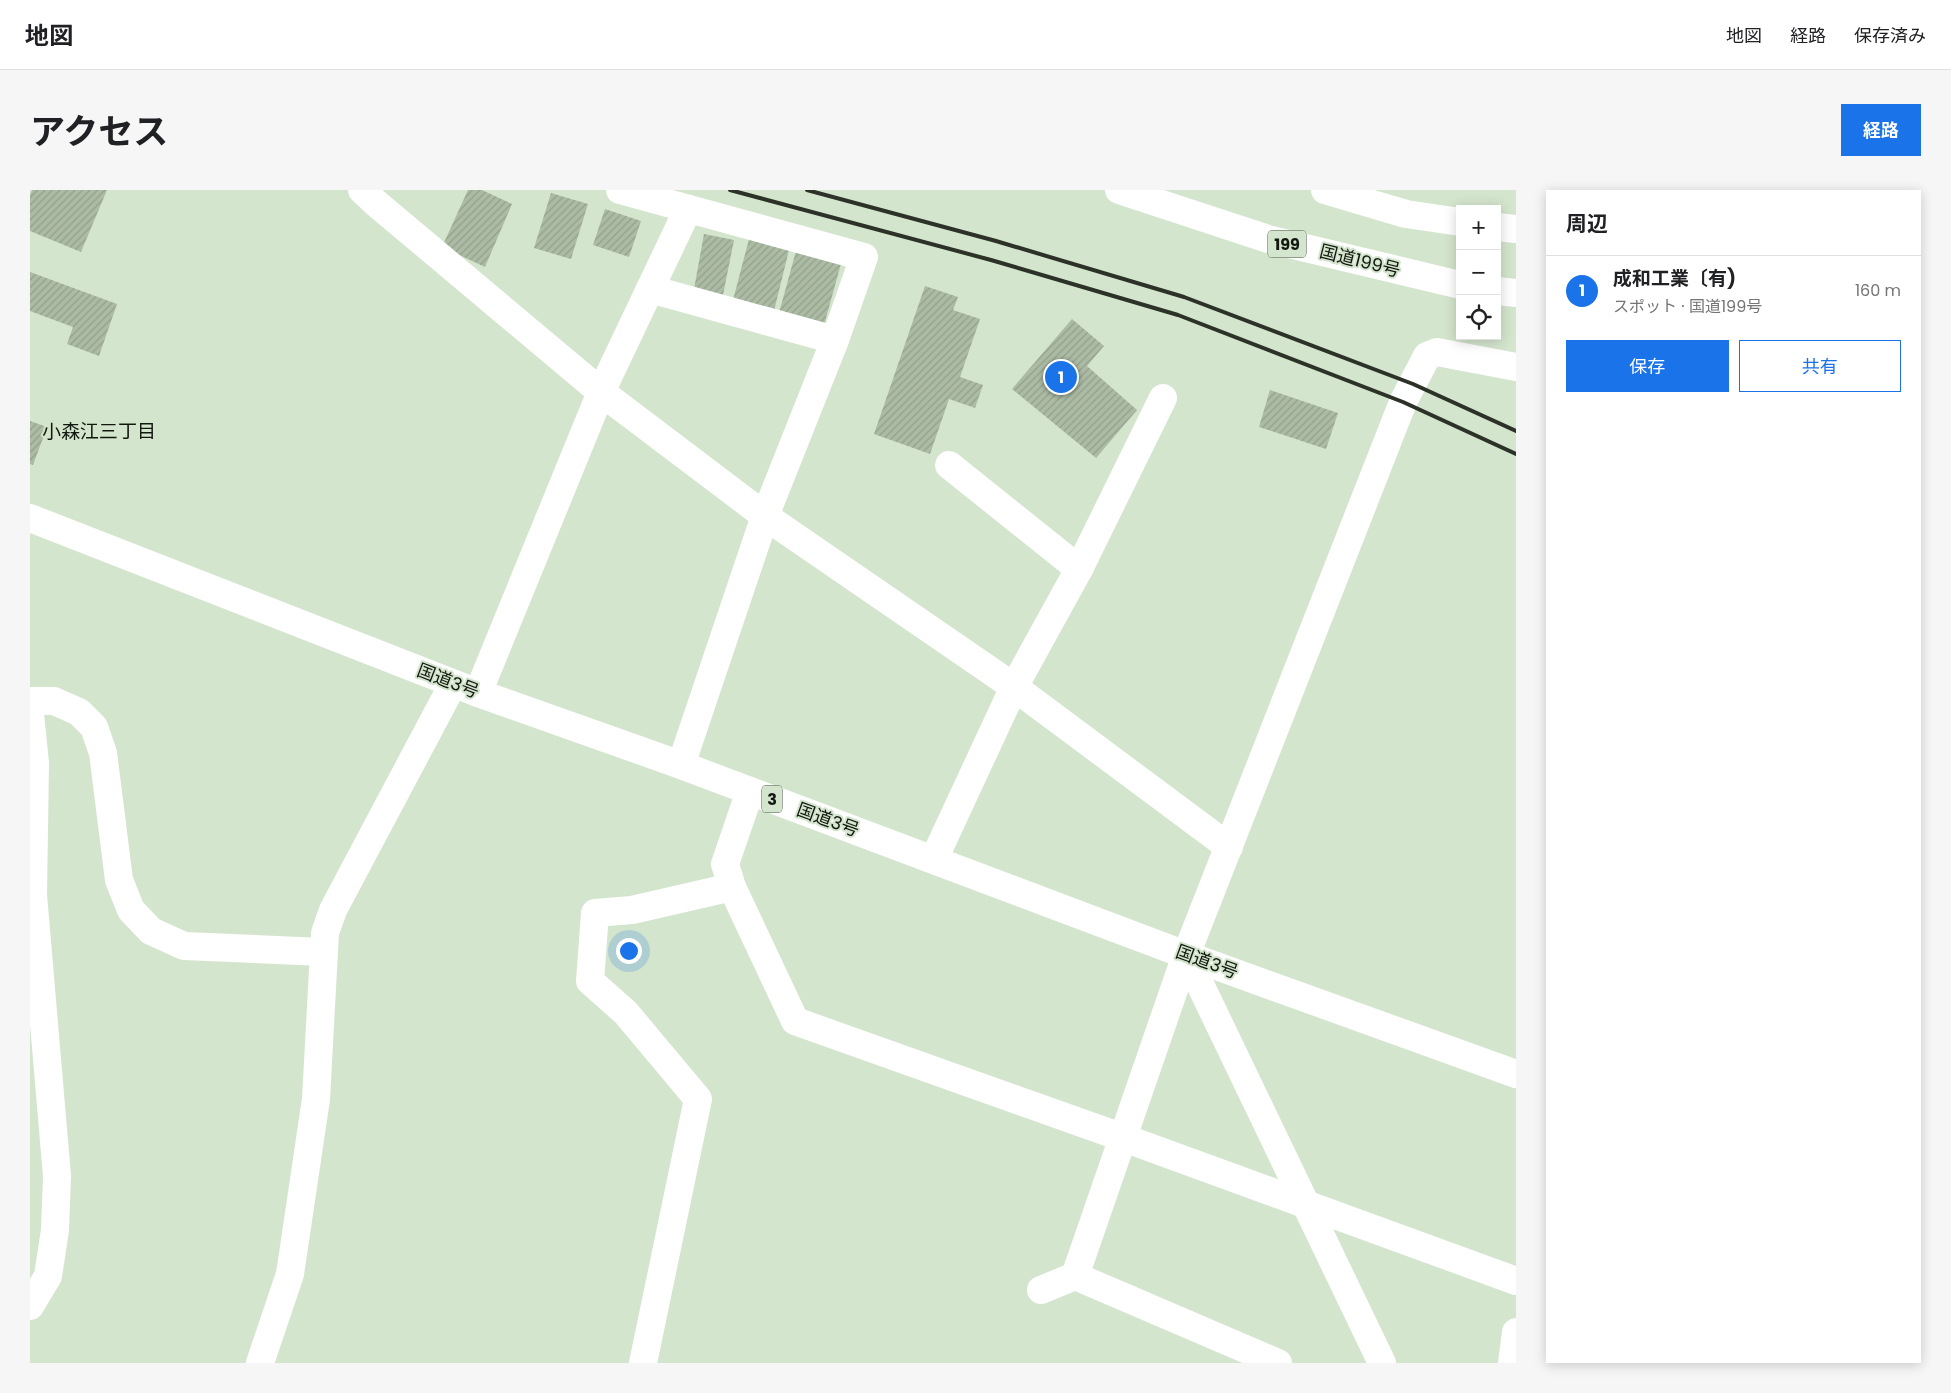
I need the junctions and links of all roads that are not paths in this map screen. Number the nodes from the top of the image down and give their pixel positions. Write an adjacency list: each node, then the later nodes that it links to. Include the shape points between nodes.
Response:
1 (362, 190): 15 (main road)
2 (620, 190): 5 (main road)
3 (1118, 190): 9 (main road, 国道199号 / 199, via 1268,239)
4 (1325, 190): 6 (main road, via 1406,214)
5 (688, 209): 10 (main road); 13 (main road, via 864,257)
6 (1456, 221)
7 (1501, 227): 8 (main road)
8 (1516, 229)
9 (1456, 284)
10 (650, 289): 13 (main road); 15 (main road)
11 (1501, 291): 12 (main road)
12 (1516, 293)
13 (835, 340): 18 (main road)
14 (1516, 367): 27 (main road, via 1437,352 1427,356 1403,402)
15 (600, 392): 18 (main road); 22 (main road)
16 (1163, 398): 20 (main road)
17 (949, 465): 20 (main road)
18 (765, 516): 21 (main road); 25 (main road)
19 (30, 518): 22 (main road, 国道3号 / 3)
20 (1079, 569): 21 (main road)
21 (1014, 687): 27 (main road); 28 (main road)
22 (465, 689): 25 (main road, 国道3号 / 3); 30 (main road, via 334,910 325,933)
23 (30, 701): 30 (main road, via 54,701 79,712 94,727 103,753 119,880 131,910 151,931 184,946)
24 (30, 714): 38 (main road, via 35,763 33,895 56,1176 48,1276)
25 (681, 765): 26 (main road, 国道3号 / 3)
26 (750, 791): 28 (main road, 国道3号 / 3); 29 (main road, via 724,864)
27 (1229, 847): 31 (main road)
28 (934, 859): 31 (main road, 国道3号 / 3)
29 (732, 887): 33 (main road, via 795,1021); 41 (main road, via 632,910 595,913 590,981 626,1013 698,1099)
30 (323, 952): 40 (main road, via 316,1099 290,1274)
31 (1186, 955): 32 (main road, 国道3号 / 3); 33 (main road); 34 (main road)
32 (1516, 1074)
33 (1124, 1138): 34 (main road); 35 (main road)
34 (1308, 1206): 36 (main road); 43 (main road)
35 (1075, 1276): 37 (main road); 42 (main road)
36 (1516, 1281)
37 (1041, 1290)
38 (30, 1306)
39 (1516, 1332): 44 (main road)
40 (260, 1363)
41 (643, 1363)
42 (1278, 1363)
43 (1382, 1363)
44 (1512, 1363)

